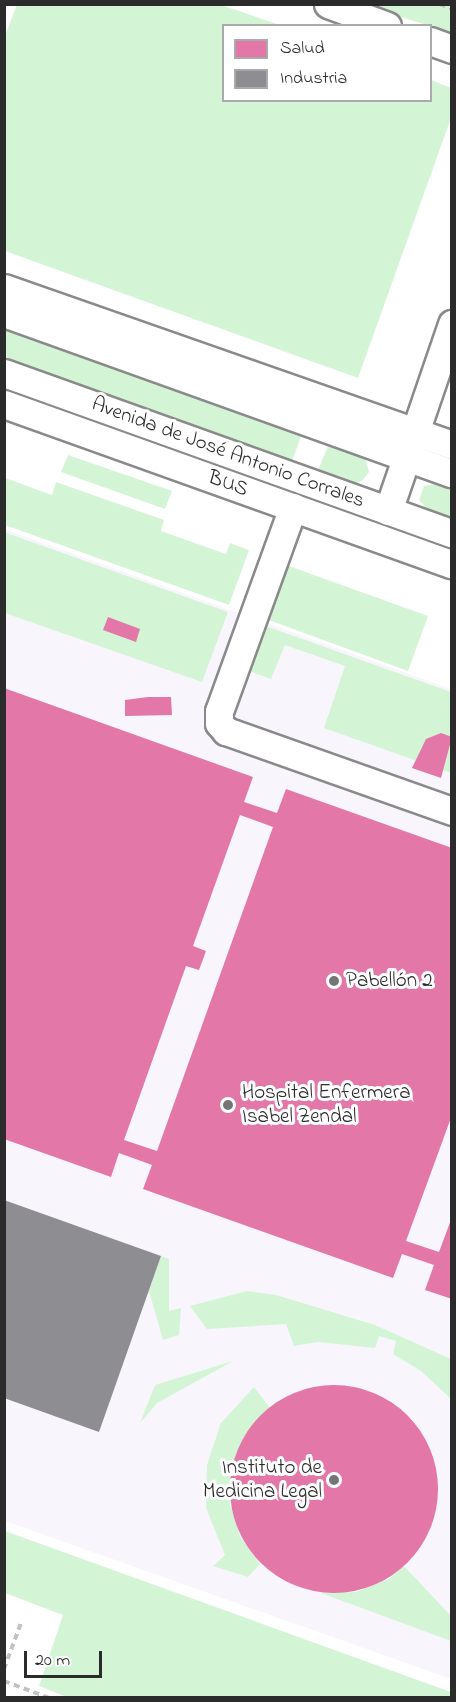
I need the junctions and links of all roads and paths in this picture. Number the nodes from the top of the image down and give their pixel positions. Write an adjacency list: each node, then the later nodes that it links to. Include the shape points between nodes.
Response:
1 (328, 4): 4 (street)
2 (440, 4): 3 (path)
3 (452, 9)
4 (382, 24)
5 (432, 42): 6 (street)
6 (452, 49)
7 (4, 288): 12 (street)
8 (4, 313): 12 (street)
9 (452, 324): 12 (street)
10 (4, 373): 16 (street, Avenida de José Antonio Corrales)
11 (4, 404): 15 (street, BUS)
12 (410, 444): 13 (street); 14 (street); 16 (street)
13 (452, 445)
14 (452, 473)
15 (293, 507): 18 (street, BUS); 19 (street, via 219,711 219,723 226,732)
16 (388, 511): 17 (street, Avenida de José Antonio Corrales)
17 (452, 533)
18 (452, 564)
19 (452, 811)
20 (22, 1620): 21 (path)
21 (4, 1669)
22 (4, 1681): 23 (path)
23 (49, 1698)

